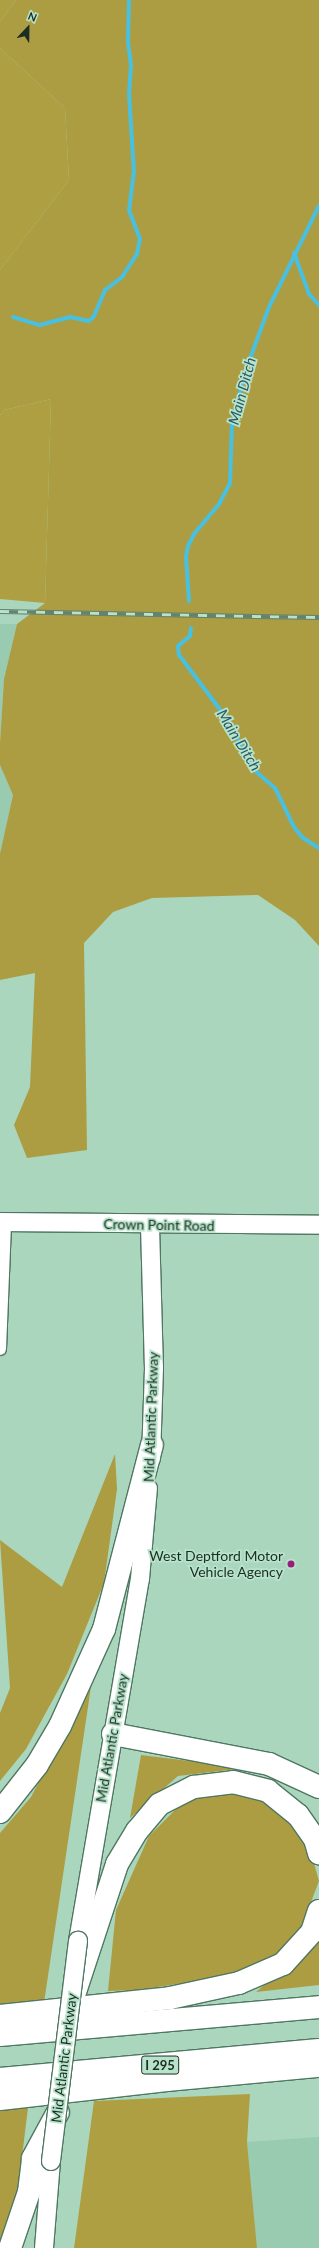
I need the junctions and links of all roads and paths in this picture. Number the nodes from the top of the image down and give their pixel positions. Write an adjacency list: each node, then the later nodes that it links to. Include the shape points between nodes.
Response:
1 (3, 1222): 3 (main road, Crown Point Road); 4 (street)
2 (319, 1225): 3 (main road, Crown Point Road)
3 (150, 1226): 5 (main road, Mid Atlantic Parkway, via 154,1368)
4 (0, 1349)
5 (152, 1445): 6 (main road, Mid Atlantic Parkway, via 140,1579); 8 (highway, via 104,1629 56,1732 37,1765)
6 (113, 1734): 7 (highway, via 269,1764); 11 (main road, Mid Atlantic Parkway)
7 (319, 1787)
8 (0, 1812)
9 (319, 1853): 11 (highway, via 316,1839 298,1815 268,1791 233,1782 194,1787 160,1804 137,1831 117,1864)
10 (319, 1911): 14 (highway, via 312,1932 283,1964 239,1983 170,1998)
11 (85, 1942): 12 (highway, bridge)
12 (71, 2002): 20 (main road, Mid Atlantic Parkway, bridge)
13 (319, 2007): 15 (highway)
14 (0, 2016)
15 (0, 2035)
16 (319, 2050): 18 (highway, I 295)
17 (319, 2066): 19 (highway)
18 (0, 2079)
19 (0, 2099)
20 (58, 2112): 21 (highway, bridge)
21 (42, 2160): 22 (highway, via 28,2192); 23 (main road)
22 (10, 2248)
23 (44, 2248)

